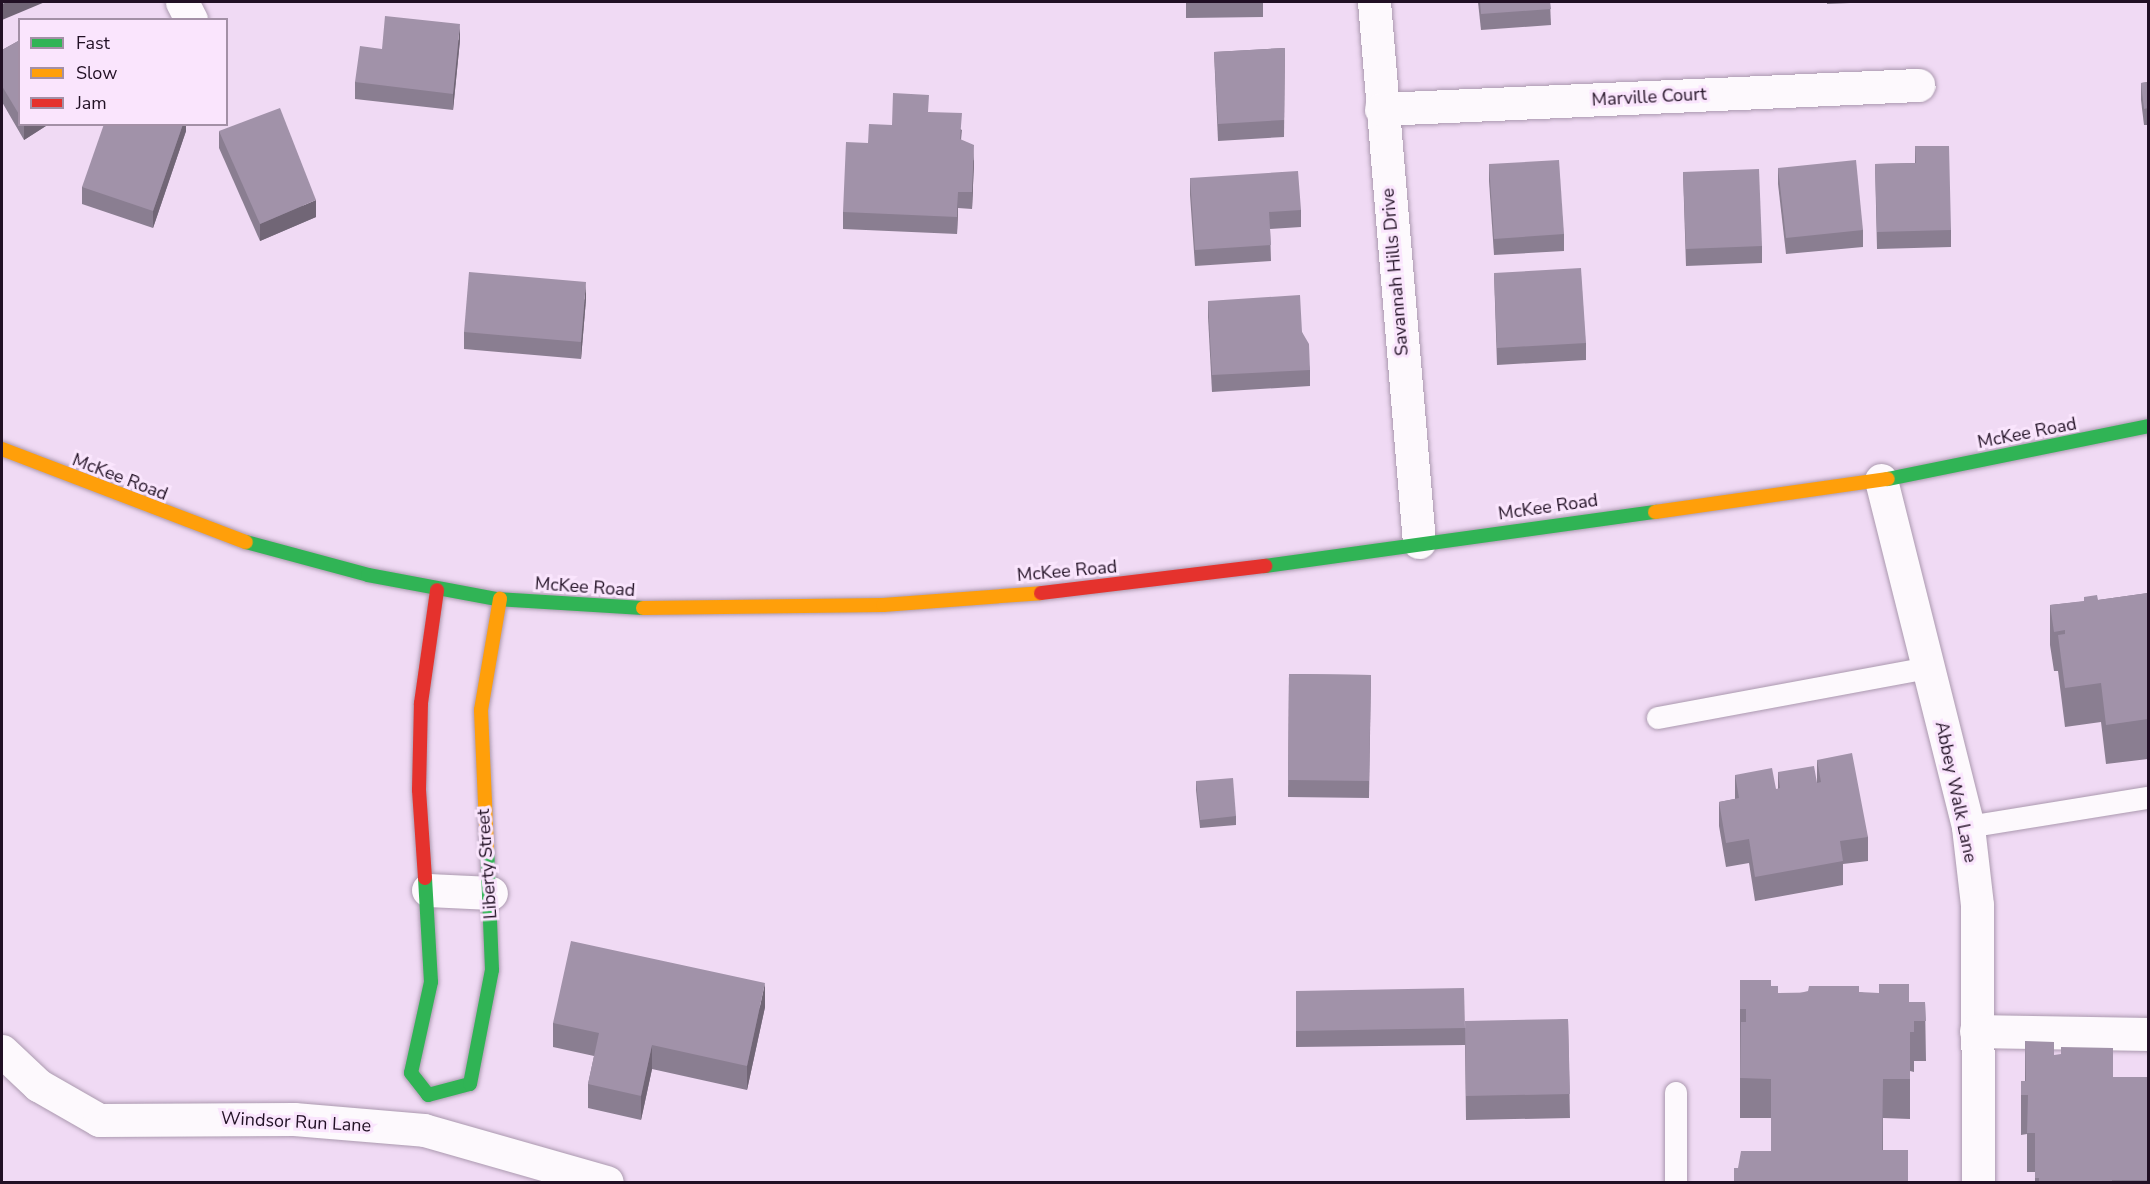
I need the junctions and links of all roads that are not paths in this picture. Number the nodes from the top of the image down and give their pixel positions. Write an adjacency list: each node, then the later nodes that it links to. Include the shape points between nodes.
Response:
1 (182, 2): 3 (street)
2 (1374, 2): 5 (street, Savannah Hills Drive)
3 (190, 18)
4 (1918, 85): 5 (street, Marville Court)
5 (1381, 109): 9 (street, Savannah Hills Drive)
6 (2148, 426): 8 (street, McKee Road)
7 (2, 449): 10 (street, McKee Road, via 238,540)
8 (1881, 480): 9 (street, McKee Road); 12 (street, Abbey Walk Lane)
9 (1419, 542): 11 (street, McKee Road, via 1098,588 883,604 668,610)
10 (437, 590): 11 (street, McKee Road); 16 (street, via 421,703 419,790)
11 (500, 599): 17 (street, Liberty Street, via 481,710 482,794)
12 (1929, 668): 13 (lane); 15 (street, Abbey Walk Lane)
13 (1658, 718)
14 (2148, 798): 15 (lane)
15 (1968, 827): 18 (street, Abbey Walk Lane, via 1977,905)
16 (428, 890): 17 (street); 22 (street, via 431,982 411,1073)
17 (491, 894): 22 (street, Liberty Street, via 492,970 470,1084)
18 (1976, 1031): 19 (street); 26 (street, Abbey Walk Lane)
19 (2148, 1034)
20 (2, 1051): 23 (street, Windsor Run Lane, via 38,1085 99,1120 294,1119)
21 (1676, 1093): 25 (lane)
22 (428, 1095): 23 (street)
23 (424, 1130): 24 (street, Windsor Run Lane)
24 (607, 1182)
25 (1676, 1182)
26 (1978, 1182)

